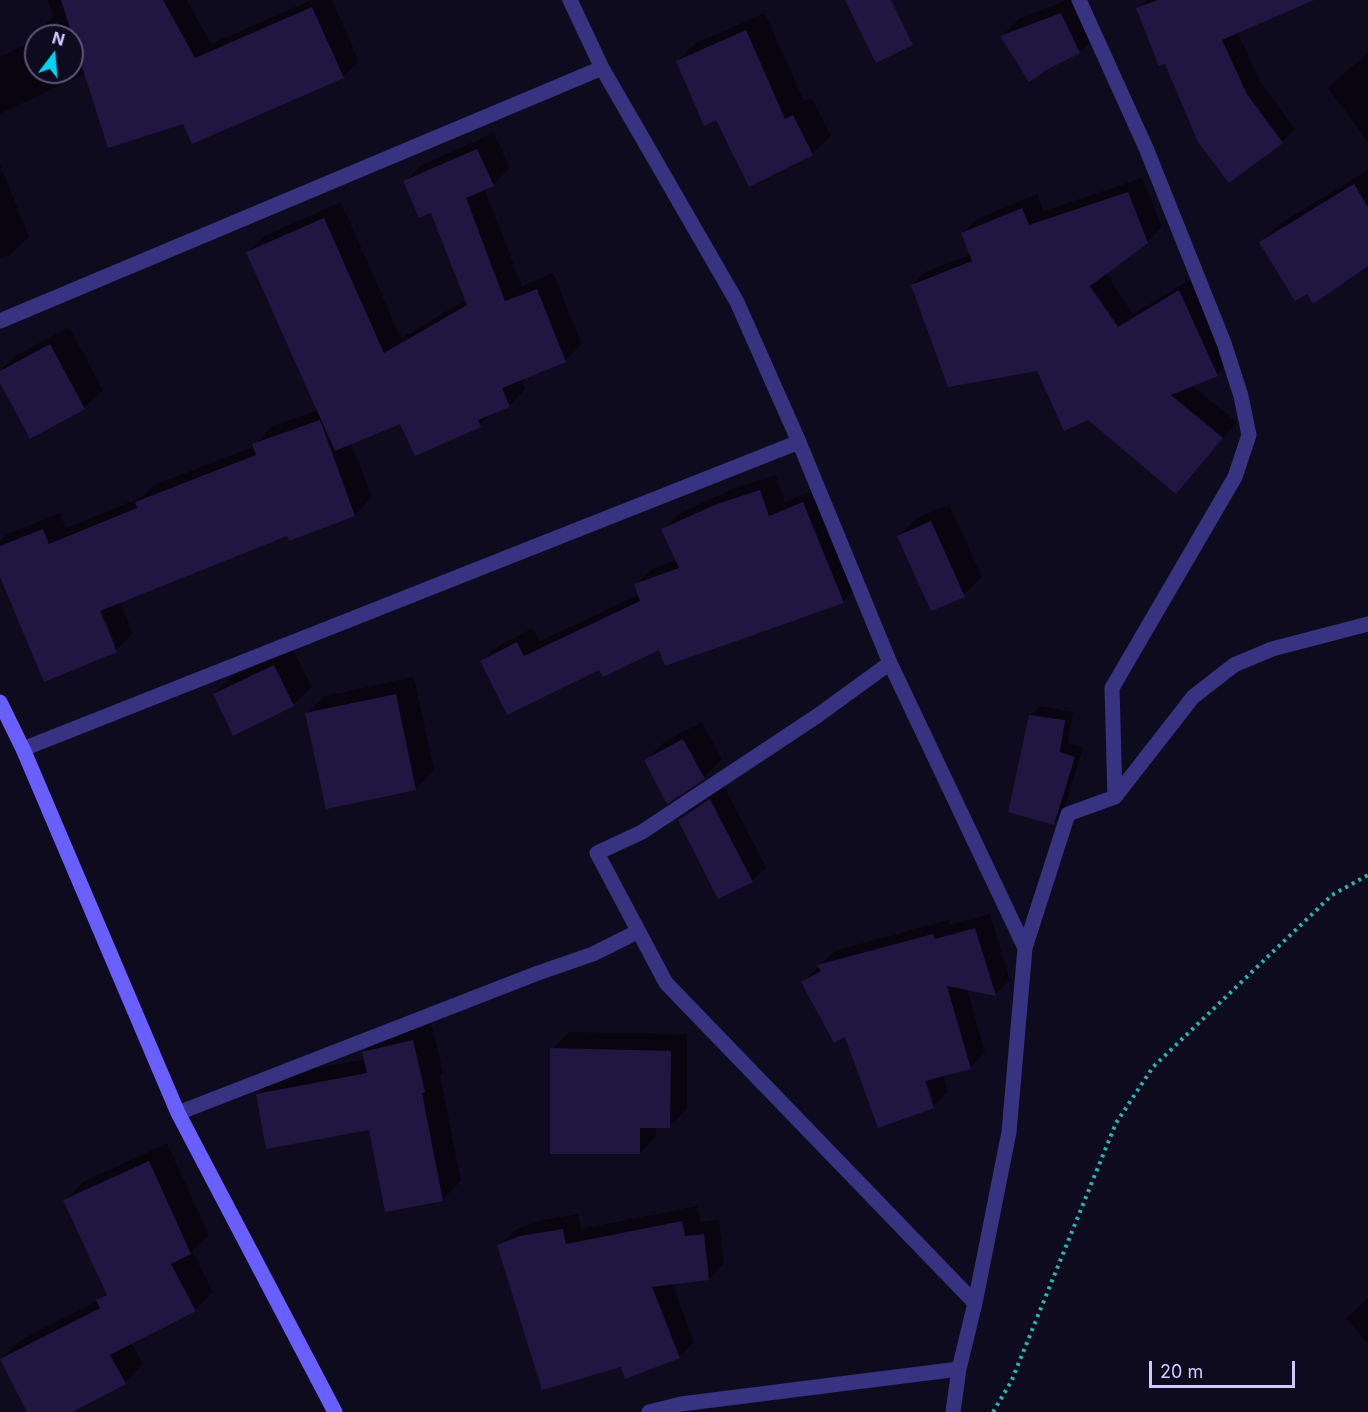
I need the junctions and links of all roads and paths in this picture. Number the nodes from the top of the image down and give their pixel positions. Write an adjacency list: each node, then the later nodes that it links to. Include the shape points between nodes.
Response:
1 (570, 0): 3 (street)
2 (1079, 0): 10 (street, via 1146,148 1224,343 1249,435 1236,477 1112,688)
3 (602, 68): 4 (street); 5 (street, via 737,302)
4 (0, 321)
5 (799, 442): 7 (street); 9 (street)
6 (1368, 624): 10 (street, via 1272,649 1234,665 1193,697)
7 (890, 663): 12 (street, via 642,832 597,853); 13 (street)
8 (0, 702): 9 (main road)
9 (23, 749): 14 (main road)
10 (1115, 797): 13 (street, via 1068,814)
11 (1368, 875): 20 (path, via 1332,895 1153,1067 1116,1123 1011,1382)
12 (637, 932): 14 (street, via 593,954); 15 (street, via 666,983)
13 (1025, 948): 15 (street, via 1009,1132)
14 (178, 1113): 17 (main road)
15 (975, 1303): 16 (street)
16 (959, 1369): 18 (street, via 681,1404); 19 (street)
17 (334, 1412)
18 (650, 1412)
19 (953, 1412)
20 (993, 1412)

